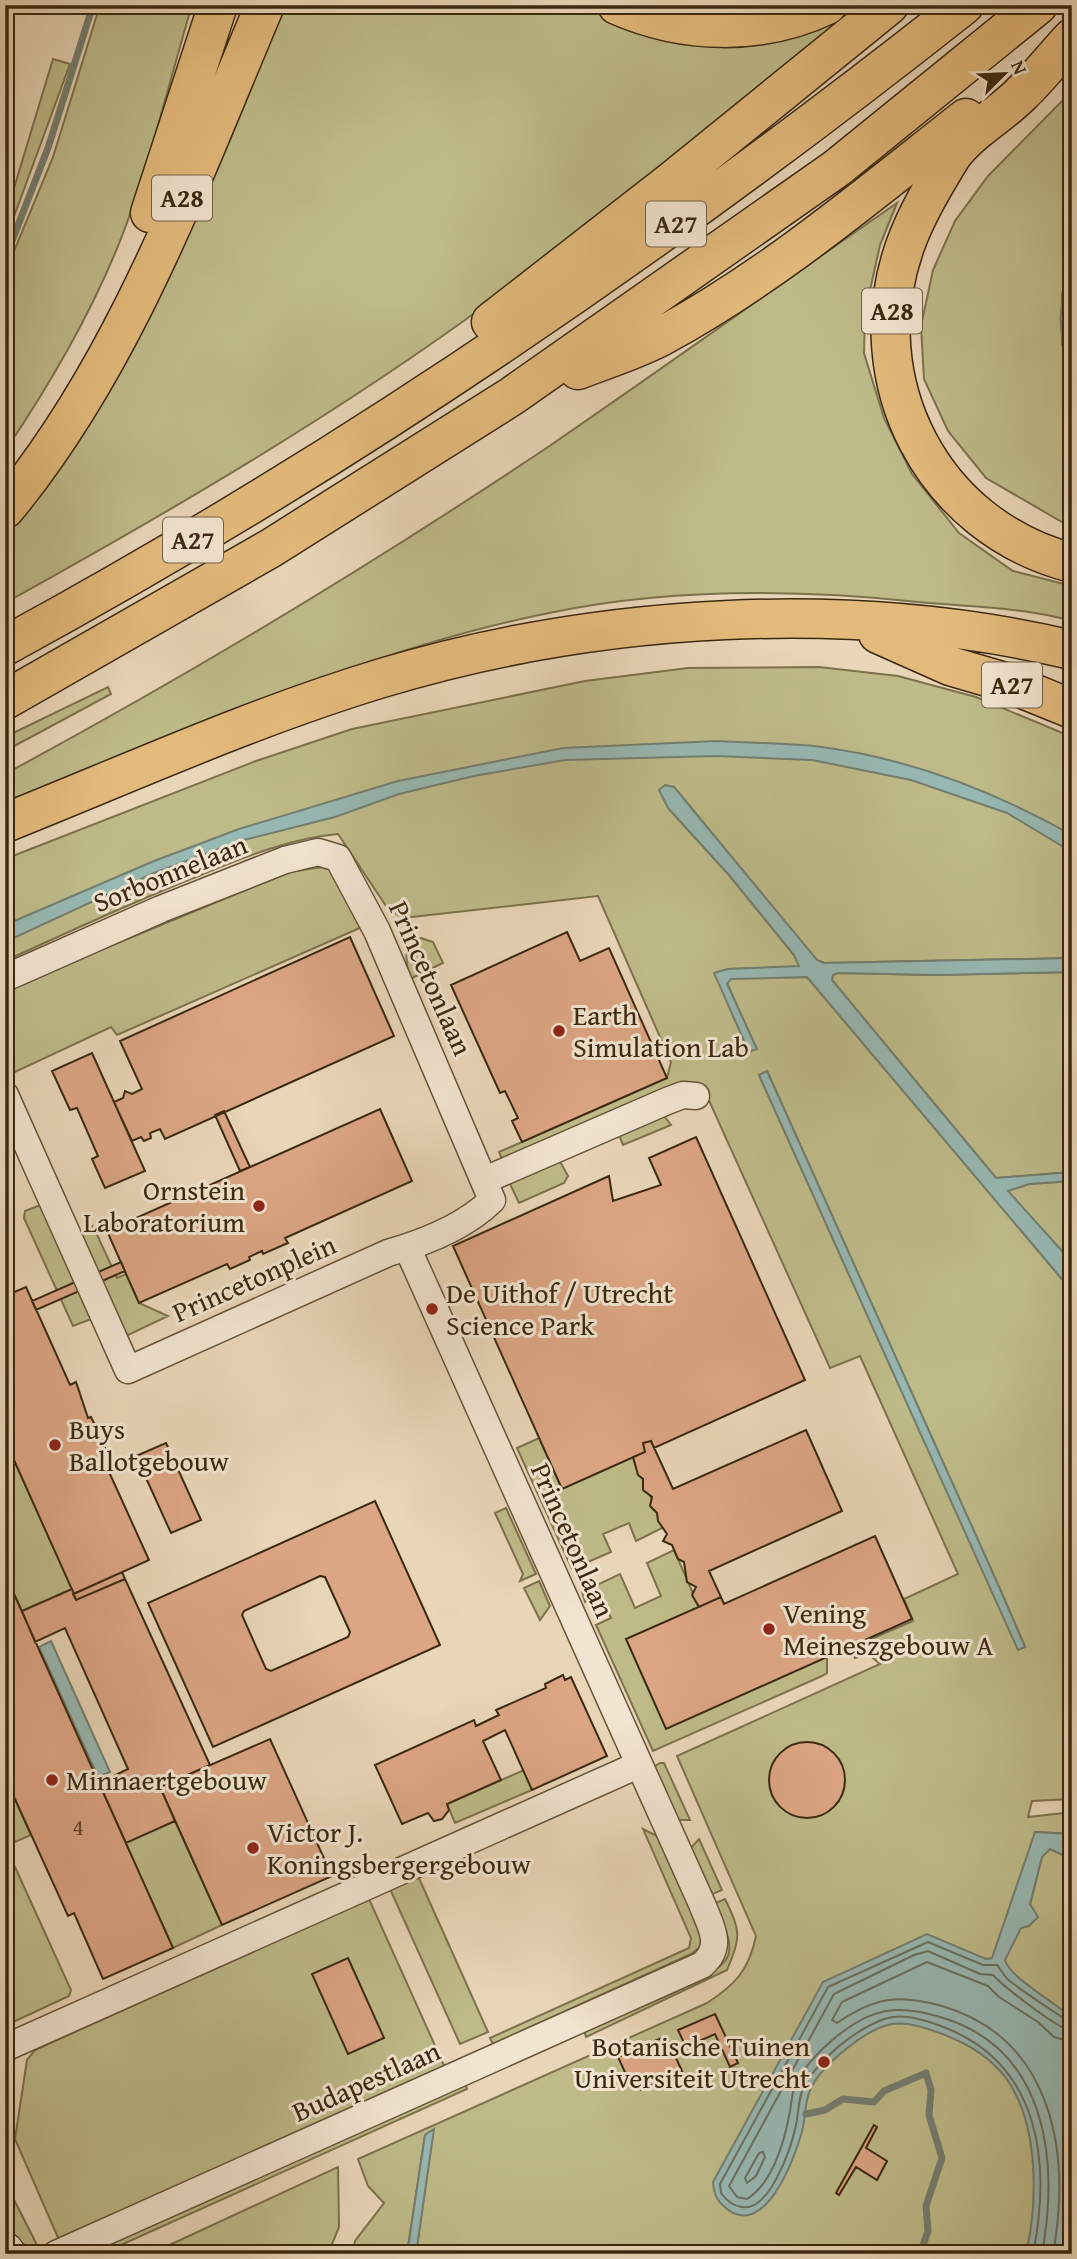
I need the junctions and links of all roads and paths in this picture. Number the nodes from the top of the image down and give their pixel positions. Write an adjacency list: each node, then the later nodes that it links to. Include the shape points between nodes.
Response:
1 (218, 5): 9 (highway, A28)
2 (265, 5): 9 (highway, A28, via 148,274)
3 (617, 5): 4 (highway, via 686,27 727,29 777,22)
4 (827, 5)
5 (889, 5): 11 (highway, A27, via 438,363)
6 (964, 5): 11 (highway, A27, via 721,192)
7 (1038, 5): 10 (highway, A27, via 837,168)
8 (1072, 36): 10 (highway, A27, via 748,284 660,337); 13 (highway, A28, via 1022,94 954,154 927,199 905,246 896,283 891,347 906,417 938,474 960,500 1014,542)
9 (90, 387): 12 (highway, A28, via 57,442)
10 (512, 396): 17 (highway, A27, via 271,548)
11 (377, 427): 15 (highway, A27, via 254,504)
12 (5, 509)
13 (1072, 563)
14 (851, 621): 16 (highway, via 978,633); 18 (highway, A27, via 950,666); 19 (highway, A27, via 654,626 573,635 460,657 312,701)
15 (5, 646)
16 (1072, 649)
17 (5, 700)
18 (1072, 709)
19 (5, 823)
20 (353, 880): 21 (street, Sorbonnelaan, via 338,858 318,852 285,860); 24 (street, Princetonlaan)
21 (5, 978)
22 (5, 1095): 25 (street, Princetonplein, via 128,1370)
23 (696, 1096): 24 (street, via 683,1095 602,1127)
24 (485, 1180): 25 (street, Princetonlaan, via 492,1200 477,1215)
25 (407, 1247): 26 (street, Princetonlaan)
26 (638, 1765): 27 (street, Princetonlaan, via 714,1935 712,1956); 28 (street)
27 (702, 1965): 29 (street, Budapestlaan)
28 (5, 2048)
29 (56, 2254)

